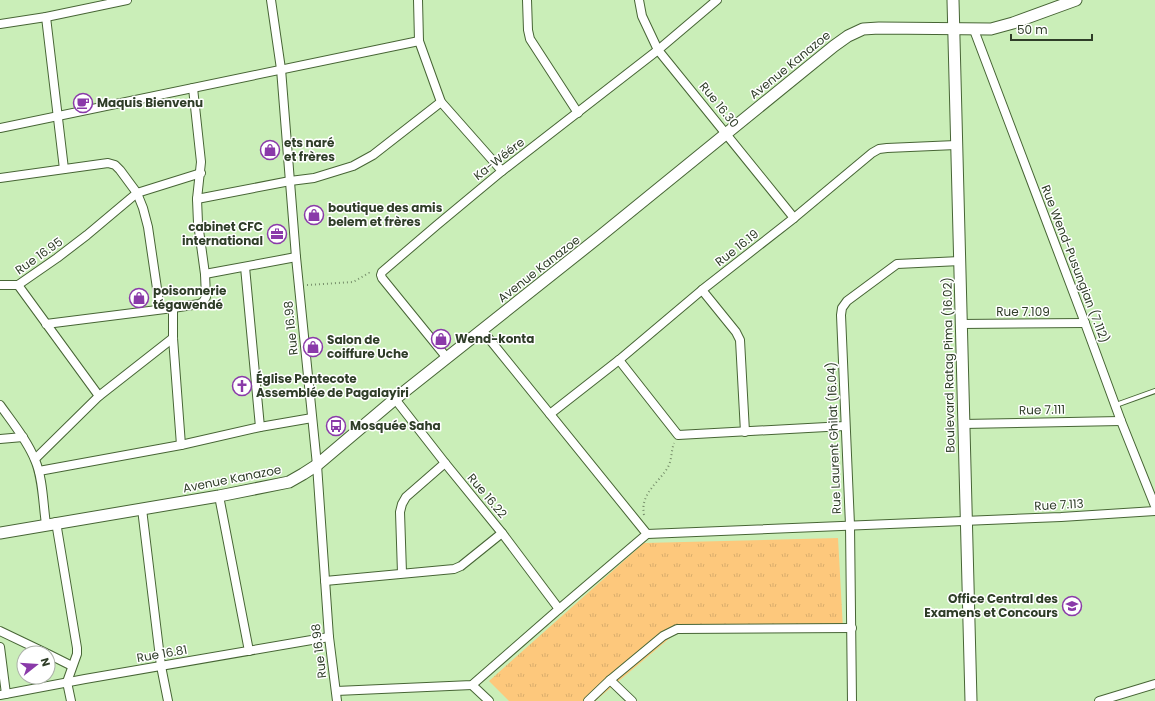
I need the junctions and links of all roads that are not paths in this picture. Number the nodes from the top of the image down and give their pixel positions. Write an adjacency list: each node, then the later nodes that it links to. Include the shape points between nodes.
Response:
1 (127, 0): 9 (street)
2 (271, 0): 15 (street, Rue 16.98)
3 (418, 0): 13 (street)
4 (527, 0): 18 (street, via 530,39)
5 (639, 0): 14 (street, Rue 16.30, via 642,16)
6 (717, 0): 14 (street, Ka-Wéére)
7 (953, 0): 11 (street, Boulevard Ratag Pima (16.02))
8 (1076, 0): 12 (street, Avenue Kanazoe, via 1013,23 991,29)
9 (46, 17): 10 (street); 19 (street)
10 (0, 24)
11 (953, 28): 12 (street, Avenue Kanazoe); 21 (street, Avenue Kanazoe, via 863,29 848,36); 22 (street, Boulevard Ratag Pima (16.02))
12 (974, 30): 40 (street, Rue Wend-Pusungian (7.112))
13 (419, 41): 15 (street); 17 (street)
14 (658, 50): 18 (street, Ka-Wéére); 21 (street, Rue 16.30)
15 (282, 69): 16 (street); 27 (street, Rue 16.98)
16 (193, 88): 19 (street); 25 (street)
17 (441, 102): 24 (street); 27 (street, via 373,155 353,166 314,178)
18 (578, 113): 24 (street, Ka-Wéére)
19 (58, 116): 20 (street); 23 (street)
20 (0, 128)
21 (726, 134): 30 (street, Rue 16.30); 43 (street, Avenue Kanazoe)
22 (956, 145): 30 (street, Rue 16.19, via 879,149); 32 (street, Boulevard Ratag Pima (16.02))
23 (64, 169): 26 (street); 28 (street, via 108,163 115,165)
24 (502, 172): 45 (street, Ka-Wéére, via 436,225 381,275)
25 (200, 173): 28 (street); 29 (street)
26 (0, 178)
27 (290, 181): 29 (street); 31 (street, Rue 16.98)
28 (137, 193): 36 (street, Rue 16.95, via 87,236); 39 (street, via 148,227)
29 (197, 199): 34 (street)
30 (794, 218): 37 (street, Rue 16.19)
31 (296, 257): 33 (street); 53 (street, Rue 16.98)
32 (960, 261): 42 (street, Boulevard Ratag Pima (16.02)); 56 (street, Rue Laurent Ghilat (16.04), via 896,264 847,301 842,308)
33 (245, 267): 34 (street); 57 (street)
34 (205, 274): 38 (street, via 206,297 203,302)
35 (0, 285): 36 (street, Rue 16.95)
36 (18, 285): 41 (street)
37 (702, 290): 46 (street, Rue 16.19); 58 (street, via 740,340)
38 (172, 308): 39 (street); 44 (street)
39 (160, 309): 41 (street)
40 (1085, 323): 42 (street, Rue 7.109); 51 (street, Rue Wend-Pusungian (7.112))
41 (46, 324): 48 (street)
42 (960, 324): 55 (street, Boulevard Ratag Pima (16.02))
43 (482, 330): 45 (street, Avenue Kanazoe); 52 (street)
44 (173, 338): 48 (street); 61 (street)
45 (447, 358): 49 (street, Avenue Kanazoe)
46 (618, 360): 52 (street, Rue 16.19); 58 (street, via 678,435)
47 (1155, 391): 51 (lane)
48 (99, 396): 62 (street)
49 (395, 399): 63 (street, Rue 16.22); 64 (street, Avenue Kanazoe)
50 (0, 405): 59 (street)
51 (1115, 405): 54 (street, Rue Wend-Pusungian (7.112))
52 (550, 414): 75 (street)
53 (312, 418): 57 (street); 64 (street, Rue 16.98)
54 (1121, 421): 55 (street, Rue 7.111); 67 (street, Rue Wend-Pusungian (7.112))
55 (963, 424): 70 (street, Boulevard Ratag Pima (16.02))
56 (846, 426): 58 (street); 72 (street, Rue Laurent Ghilat (16.04))
57 (260, 427): 61 (street)
58 (745, 432)
59 (23, 437): 60 (street); 62 (street)
60 (0, 439)
61 (180, 445): 65 (street)
62 (35, 459): 65 (street)
63 (445, 463): 74 (street, Rue 16.22); 76 (street, via 406,497 402,504)
64 (317, 465): 66 (street, Avenue Kanazoe, via 289,482); 77 (street, Rue 16.98)
65 (39, 470): 71 (street)
66 (219, 496): 68 (street, Avenue Kanazoe); 84 (street)
67 (1155, 506)
68 (142, 509): 71 (street, Avenue Kanazoe); 87 (street)
69 (1155, 510): 70 (street, Rue 7.113, via 1061,518)
70 (965, 522): 72 (street, Rue 7.113); 101 (street, Boulevard Ratag Pima (16.02))
71 (51, 523): 73 (street, Avenue Kanazoe); 86 (street, via 77,648)
72 (850, 526): 75 (street, Rue 7.113); 79 (street, Rue Laurent Ghilat (16.04))
73 (0, 533)
74 (502, 533): 76 (street, via 454,569); 78 (street, Rue 16.22)
75 (647, 534): 78 (street)
76 (402, 573): 77 (street)
77 (325, 581): 81 (street, Rue 16.98)
78 (559, 609): 91 (street)
79 (852, 628): 88 (street, via 677,629 663,636); 100 (street, Rue Laurent Ghilat (16.04))
80 (0, 631): 82 (street)
81 (329, 637): 84 (street, Rue 16.81); 92 (street, Rue 16.98)
82 (29, 645)
83 (0, 647): 93 (street)
84 (249, 651): 87 (street, Rue 16.81)
85 (56, 658): 86 (street)
86 (72, 666): 89 (street)
87 (161, 666): 89 (street, Rue 16.81); 95 (street)
88 (610, 680): 98 (street); 99 (street)
89 (67, 682): 93 (street, Rue 16.81); 94 (street)
90 (1155, 684): 102 (street)
91 (472, 685): 92 (street); 97 (street)
92 (336, 691): 96 (street, Rue 16.98)
93 (3, 694)
94 (71, 701)
95 (168, 701)
96 (337, 701)
97 (490, 701)
98 (588, 701)
99 (632, 701)
100 (852, 701)
101 (971, 701)
102 (1099, 701)

